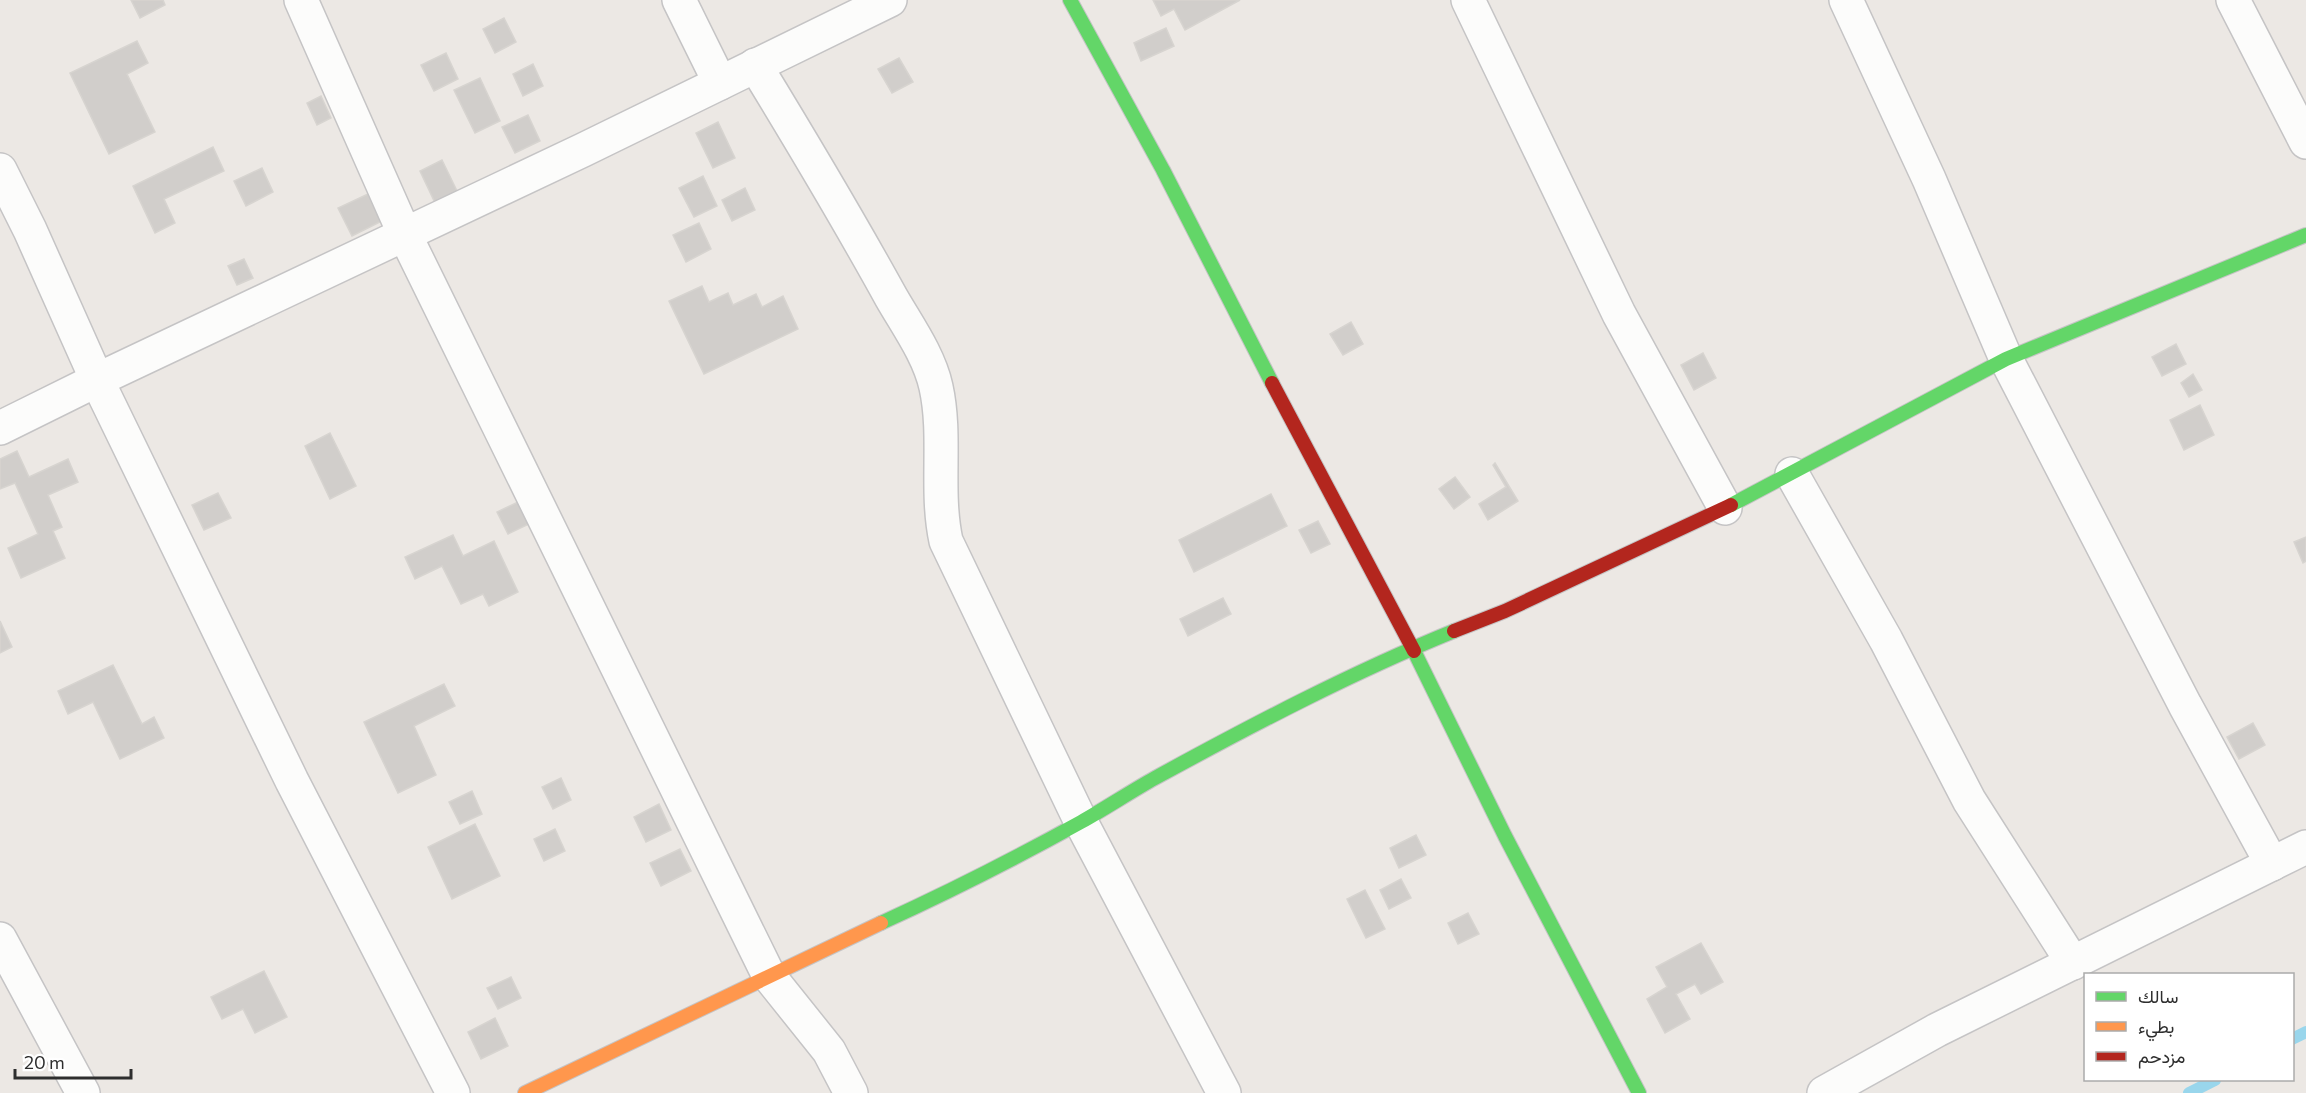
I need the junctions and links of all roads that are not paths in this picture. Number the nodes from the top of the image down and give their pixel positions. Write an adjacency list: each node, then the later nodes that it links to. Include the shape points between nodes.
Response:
1 (301, 0): 12 (street)
2 (679, 0): 9 (street)
3 (890, 0): 8 (street)
4 (1070, 0): 19 (street)
5 (1468, 0): 18 (street, via 1619,314)
6 (1846, 0): 14 (street)
7 (2234, 0): 10 (street)
8 (755, 65): 9 (street); 20 (street, via 926,360 939,410 946,541)
9 (720, 83): 12 (street)
10 (2306, 141)
11 (0, 170): 15 (street)
12 (405, 235): 15 (street); 25 (street)
13 (2306, 235): 14 (street)
14 (2006, 359): 17 (street); 22 (street)
15 (97, 380): 16 (street); 27 (street, via 292,781)
16 (0, 428)
17 (1792, 474): 18 (street); 24 (street, via 1886,640 1969,800)
18 (1725, 508): 19 (street, via 1505,611)
19 (1413, 648): 20 (street, via 1246,729); 31 (street, via 1505,836)
20 (1081, 822): 25 (street, via 954,889); 30 (street)
21 (2306, 847): 22 (street)
22 (2272, 864): 24 (street)
23 (0, 939): 26 (street)
24 (2073, 963): 32 (street, via 1937,1030)
25 (769, 976): 28 (street); 29 (street, via 829,1051)
26 (84, 1093)
27 (453, 1093)
28 (525, 1093)
29 (851, 1093)
30 (1224, 1093)
31 (1639, 1093)
32 (1824, 1093)

